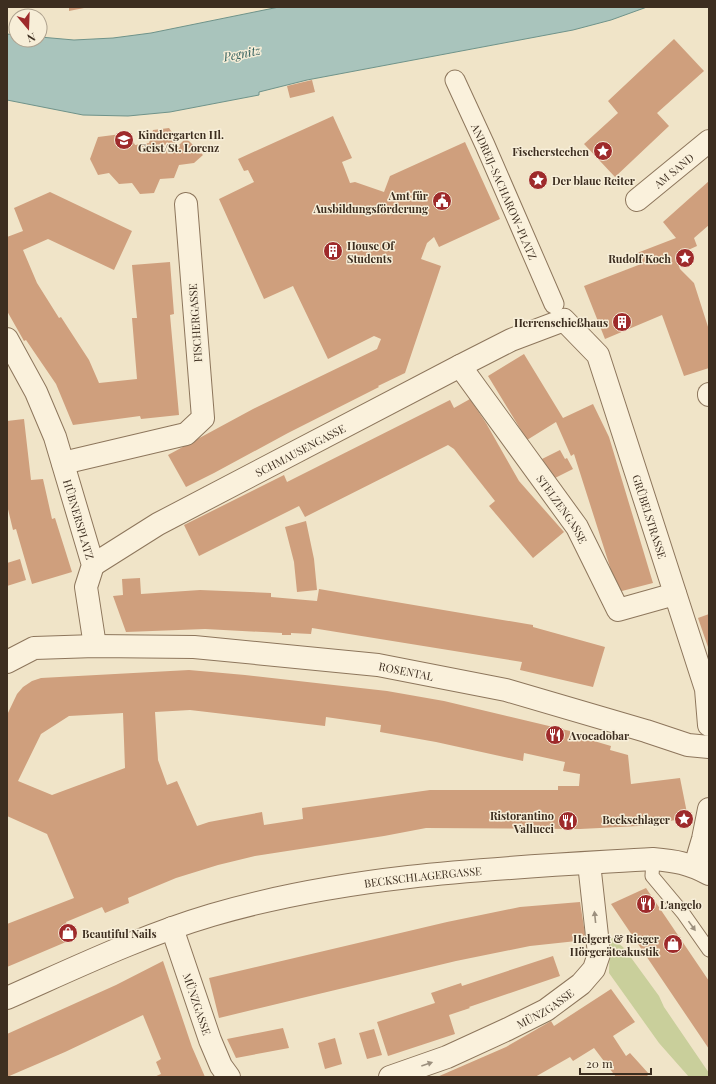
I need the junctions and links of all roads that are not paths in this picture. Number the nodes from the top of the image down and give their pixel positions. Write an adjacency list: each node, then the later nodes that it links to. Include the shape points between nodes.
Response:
1 (454, 80): 5 (street, ANDREIJ-SACHAROW-PLATZ)
2 (709, 141): 3 (street, AM SAND)
3 (638, 200)
4 (186, 204): 8 (street, FISCHERGASSE, via 203,418 186,434)
5 (559, 312): 7 (street, SCHMAUSENGASSE); 10 (street, GRÜBELSTRASSE, via 598,355)
6 (7, 338): 8 (street, HÜBNERSPLATZ, via 36,392)
7 (460, 366): 9 (street, SCHMAUSENGASSE, via 158,524); 10 (street, STELZENGASSE, via 577,527 618,610)
8 (63, 463): 9 (street, HÜBNERSPLATZ)
9 (93, 565): 11 (street, HÜBNERSPLATZ, via 86,588)
10 (675, 594): 13 (street, GRÜBELSTRASSE, via 706,689)
11 (95, 646): 12 (street, ROSENTAL, via 34,648); 14 (street, ROSENTAL, via 194,647 378,665 506,690 688,745)
12 (7, 662)
13 (709, 725)
14 (709, 747)
15 (709, 809): 18 (street, via 703,839)
16 (653, 859): 17 (street, BECKSCHLAGERGASSE); 18 (street, BECKSCHLAGERGASSE, via 682,862); 20 (lane, one-way to 20, via 652,876)
17 (589, 863): 19 (street, BECKSCHLAGERGASSE, via 428,874 326,888 261,902); 23 (street, MÜNZGASSE, one-way to 17, via 447,1057 508,1029 546,1010 581,984 594,969 599,954)
18 (702, 870)
19 (172, 928): 21 (street, BECKSCHLAGERGASSE); 22 (street, MÜNZGASSE, via 210,1040 221,1066)
20 (709, 950)
21 (7, 998)
22 (229, 1077)
23 (390, 1077)

